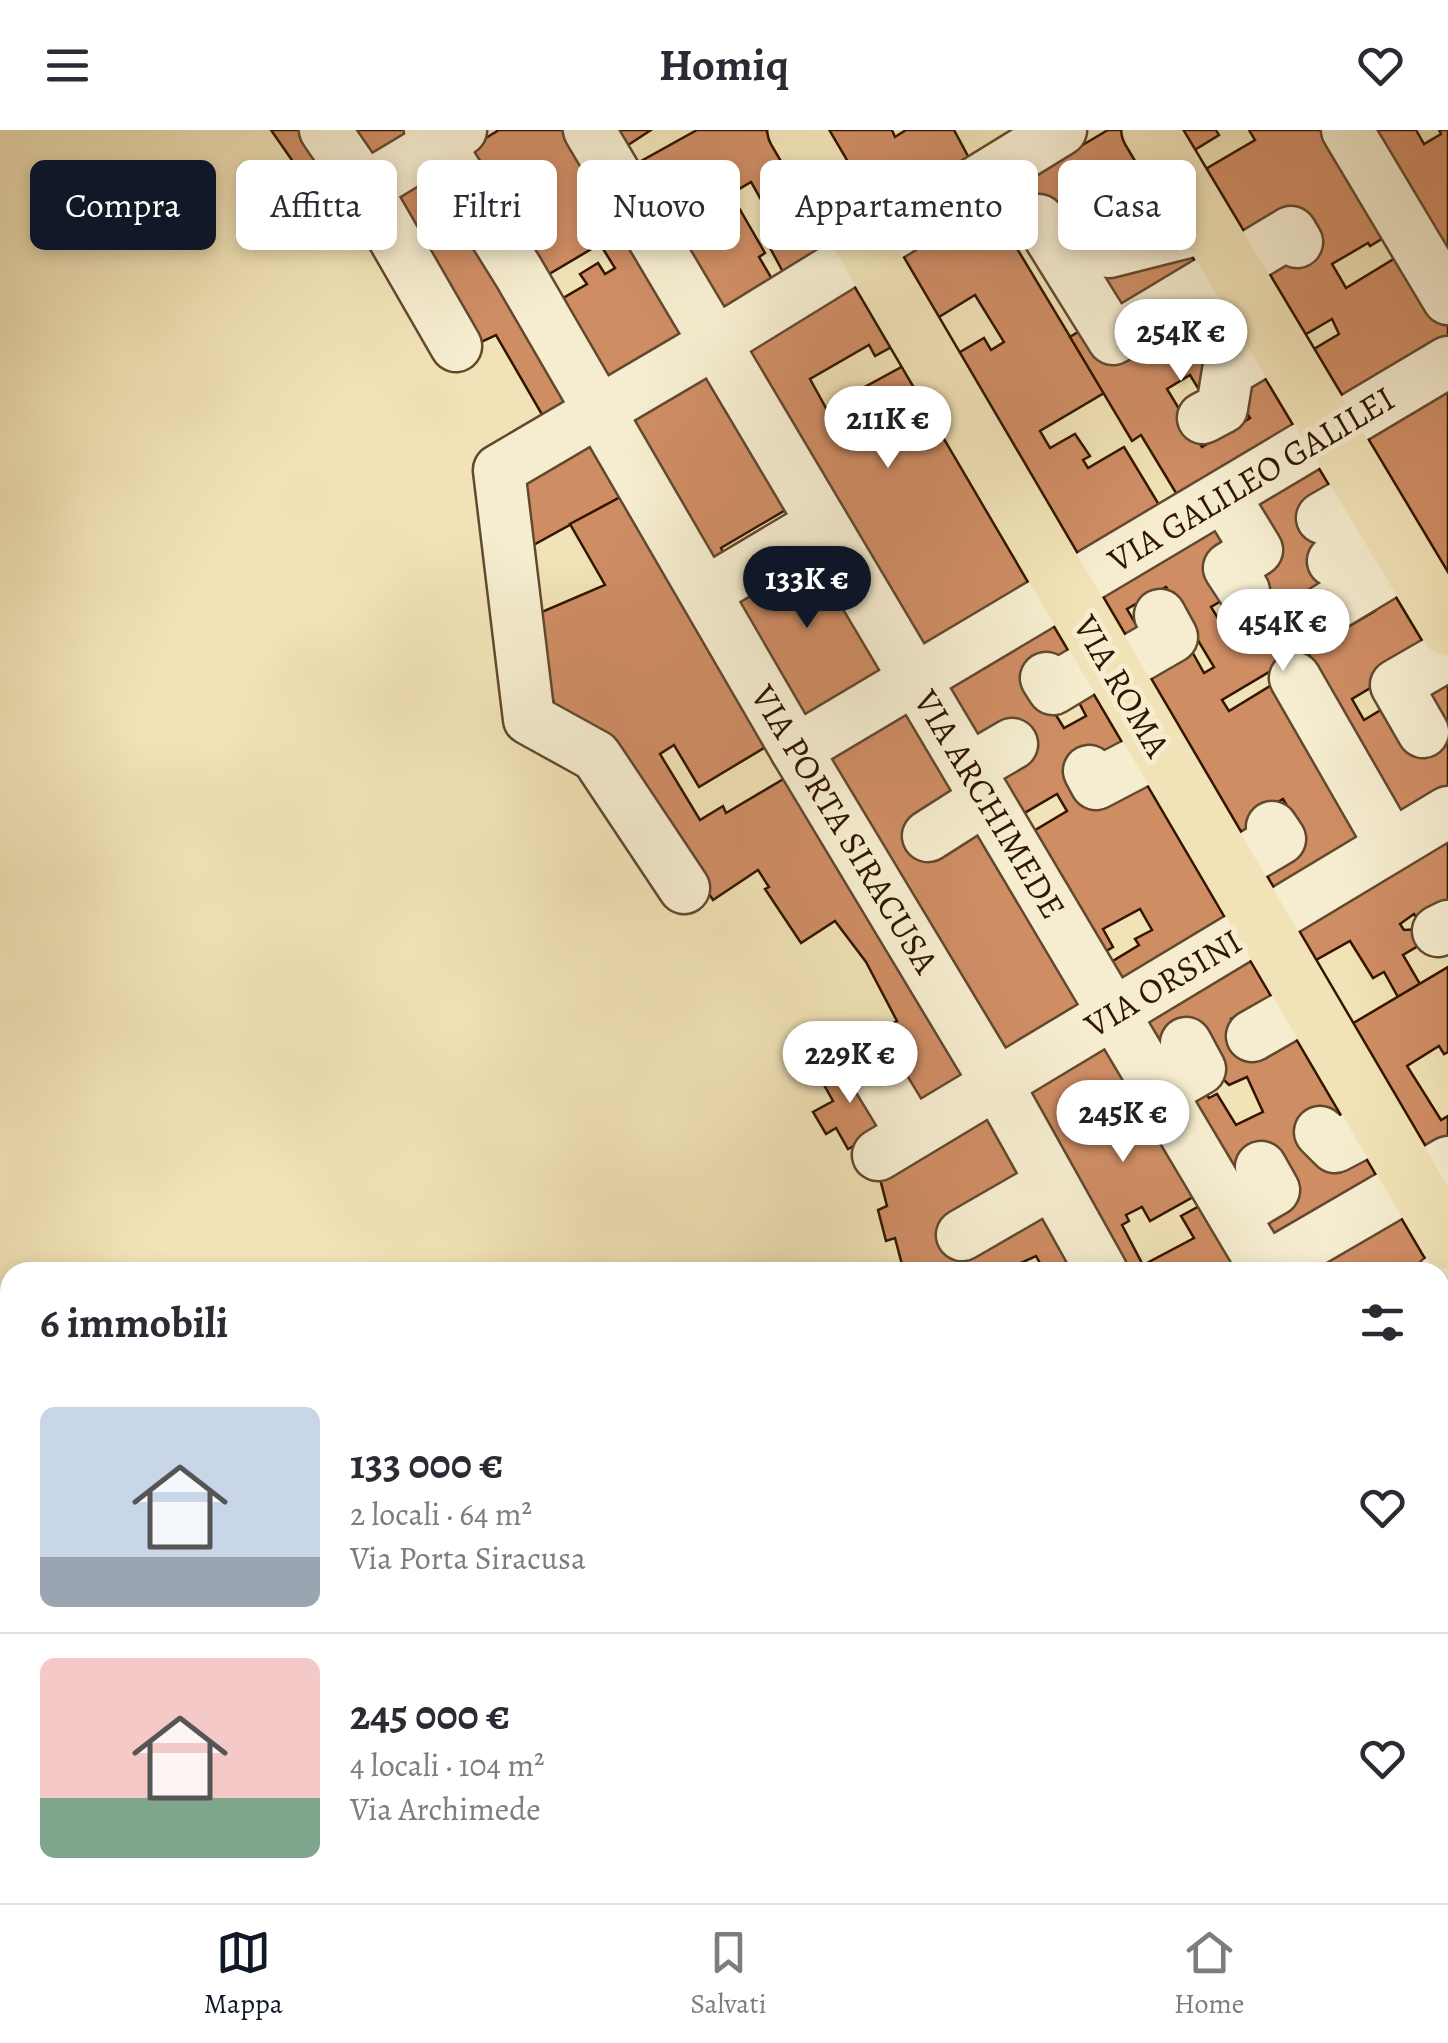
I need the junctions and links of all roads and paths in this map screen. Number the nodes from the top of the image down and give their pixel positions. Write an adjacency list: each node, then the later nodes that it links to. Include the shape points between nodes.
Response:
1 (325, 130): 8 (street)
2 (589, 130): 20 (street, VIA ARCHIMEDE)
3 (796, 130): 9 (main road, VIA ROMA)
4 (1061, 130): 10 (street)
5 (1150, 130): 14 (main road)
6 (1347, 130): 19 (street)
7 (444, 134): 11 (street); 24 (street, VIA PORTA SIRACUSA)
8 (341, 160)
9 (814, 160)
10 (1011, 160)
11 (397, 166)
12 (1040, 220): 14 (street, via 1113,339)
13 (1297, 242): 14 (street, via 1291,232)
14 (1220, 246): 18 (street); 21 (main road)
15 (395, 250): 22 (street)
16 (862, 250): 20 (street)
17 (866, 250): 30 (main road, VIA ROMA)
18 (1109, 252)
19 (1442, 277)
20 (715, 342): 24 (street); 28 (street, VIA ARCHIMEDE)
21 (1277, 342): 25 (street, via 1228,371 1222,408); 26 (main road)
22 (456, 346)
23 (1448, 362): 26 (street, VIA GALILEO GALILEI)
24 (599, 411): 32 (street, VIA PORTA SIRACUSA); 52 (street, via 500,470 528,719 596,756)
25 (1204, 418)
26 (1332, 432): 27 (street, VIA GALILEO GALILEI); 29 (main road)
27 (1224, 496): 30 (street, VIA GALILEO GALILEI); 31 (street, via 1257,550 1229,568)
28 (822, 523): 32 (street); 40 (street, VIA ARCHIMEDE)
29 (1364, 532): 33 (street); 35 (main road)
30 (1065, 588): 37 (main road, VIA ROMA); 40 (street, VIA GALILEO GALILEI)
31 (1244, 591)
32 (706, 592): 43 (street, VIA PORTA SIRACUSA)
33 (1326, 610)
34 (1160, 616): 37 (street, via 1172,637)
35 (1448, 628)
36 (1448, 655): 41 (street, via 1396,686)
37 (1110, 664): 38 (street, via 1053,689); 44 (main road, VIA ROMA)
38 (1046, 678)
39 (1295, 678): 50 (street)
40 (916, 680): 43 (street, VIA GALILEO GALILEI); 46 (street, VIA ARCHIMEDE)
41 (1424, 732)
42 (1012, 744): 46 (street)
43 (796, 750): 59 (street, VIA PORTA SIRACUSA)
44 (1159, 751): 45 (street, via 1096,784); 51 (main road, VIA ROMA)
45 (1089, 771)
46 (978, 784): 49 (street); 55 (street, VIA ARCHIMEDE)
47 (1448, 812): 50 (street, VIA ORSINI)
48 (1272, 827): 51 (street, via 1280,839)
49 (928, 836)
50 (1392, 845): 53 (street, VIA ORSINI)
51 (1229, 869): 53 (main road, VIA ROMA)
52 (684, 888)
53 (1261, 923): 54 (main road, VIA ROMA); 55 (street, VIA ORSINI)
54 (1308, 1004): 56 (street); 61 (main road, VIA ROMA)
55 (1114, 1014): 59 (street, VIA ORSINI); 60 (street, VIA ARCHIMEDE)
56 (1252, 1036)
57 (1186, 1043): 60 (street, via 1200,1068)
58 (873, 1070): 59 (street, VIA ORSINI, via 895,1144)
59 (997, 1084): 65 (street, VIA PORTA SIRACUSA)
60 (1160, 1092): 66 (street, VIA ARCHIMEDE)
61 (1378, 1124): 62 (street, via 1335,1147); 64 (main road, VIA ROMA)
62 (1320, 1132)
63 (1261, 1167): 66 (street, via 1274,1190)
64 (1430, 1172): 68 (main road, VIA ROMA); 71 (street)
65 (1052, 1183): 67 (street); 69 (street, VIA PORTA SIRACUSA)
66 (1233, 1214): 70 (street, VIA ARCHIMEDE)
67 (962, 1235)
68 (1448, 1241)
69 (1090, 1262)
70 (1259, 1262)
71 (1279, 1262)

